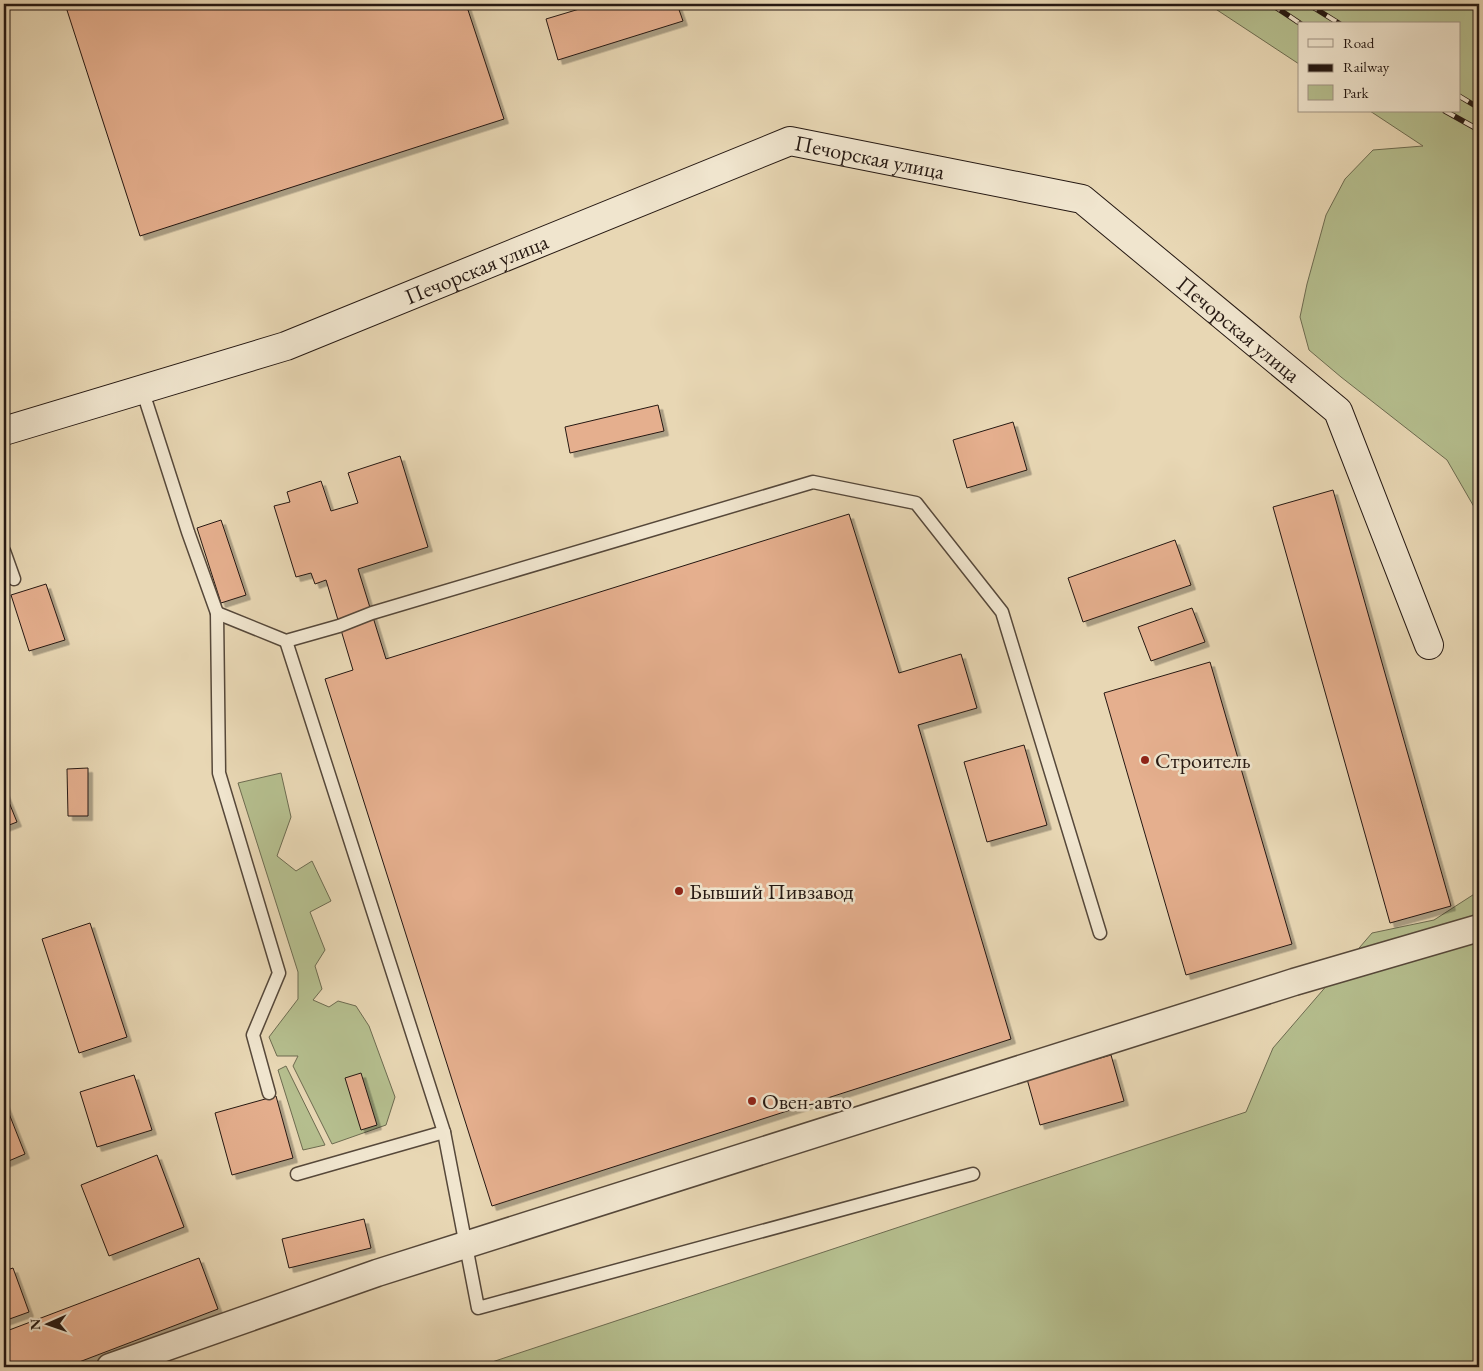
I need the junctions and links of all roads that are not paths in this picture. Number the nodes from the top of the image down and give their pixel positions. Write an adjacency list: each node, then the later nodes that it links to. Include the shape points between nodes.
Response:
1 (142, 389): 2 (street, Печорская улица); 5 (lane); 7 (street, Печорская улица, via 286,346 790,141 1063,195 1082,199 1338,411)
2 (4, 431)
3 (4, 551): 4 (lane)
4 (14, 579)
5 (217, 613): 6 (lane); 10 (lane, via 219,773 279,973 253,1035)
6 (286, 641): 9 (lane, via 813,482 916,502 1002,612); 11 (lane)
7 (1430, 645)
8 (1479, 928): 14 (street, via 1294,982)
9 (1100, 933)
10 (268, 1093)
11 (444, 1132): 12 (lane); 14 (lane)
12 (297, 1174)
13 (973, 1174): 14 (lane, via 478,1308)
14 (466, 1245): 15 (street)
15 (110, 1367)

